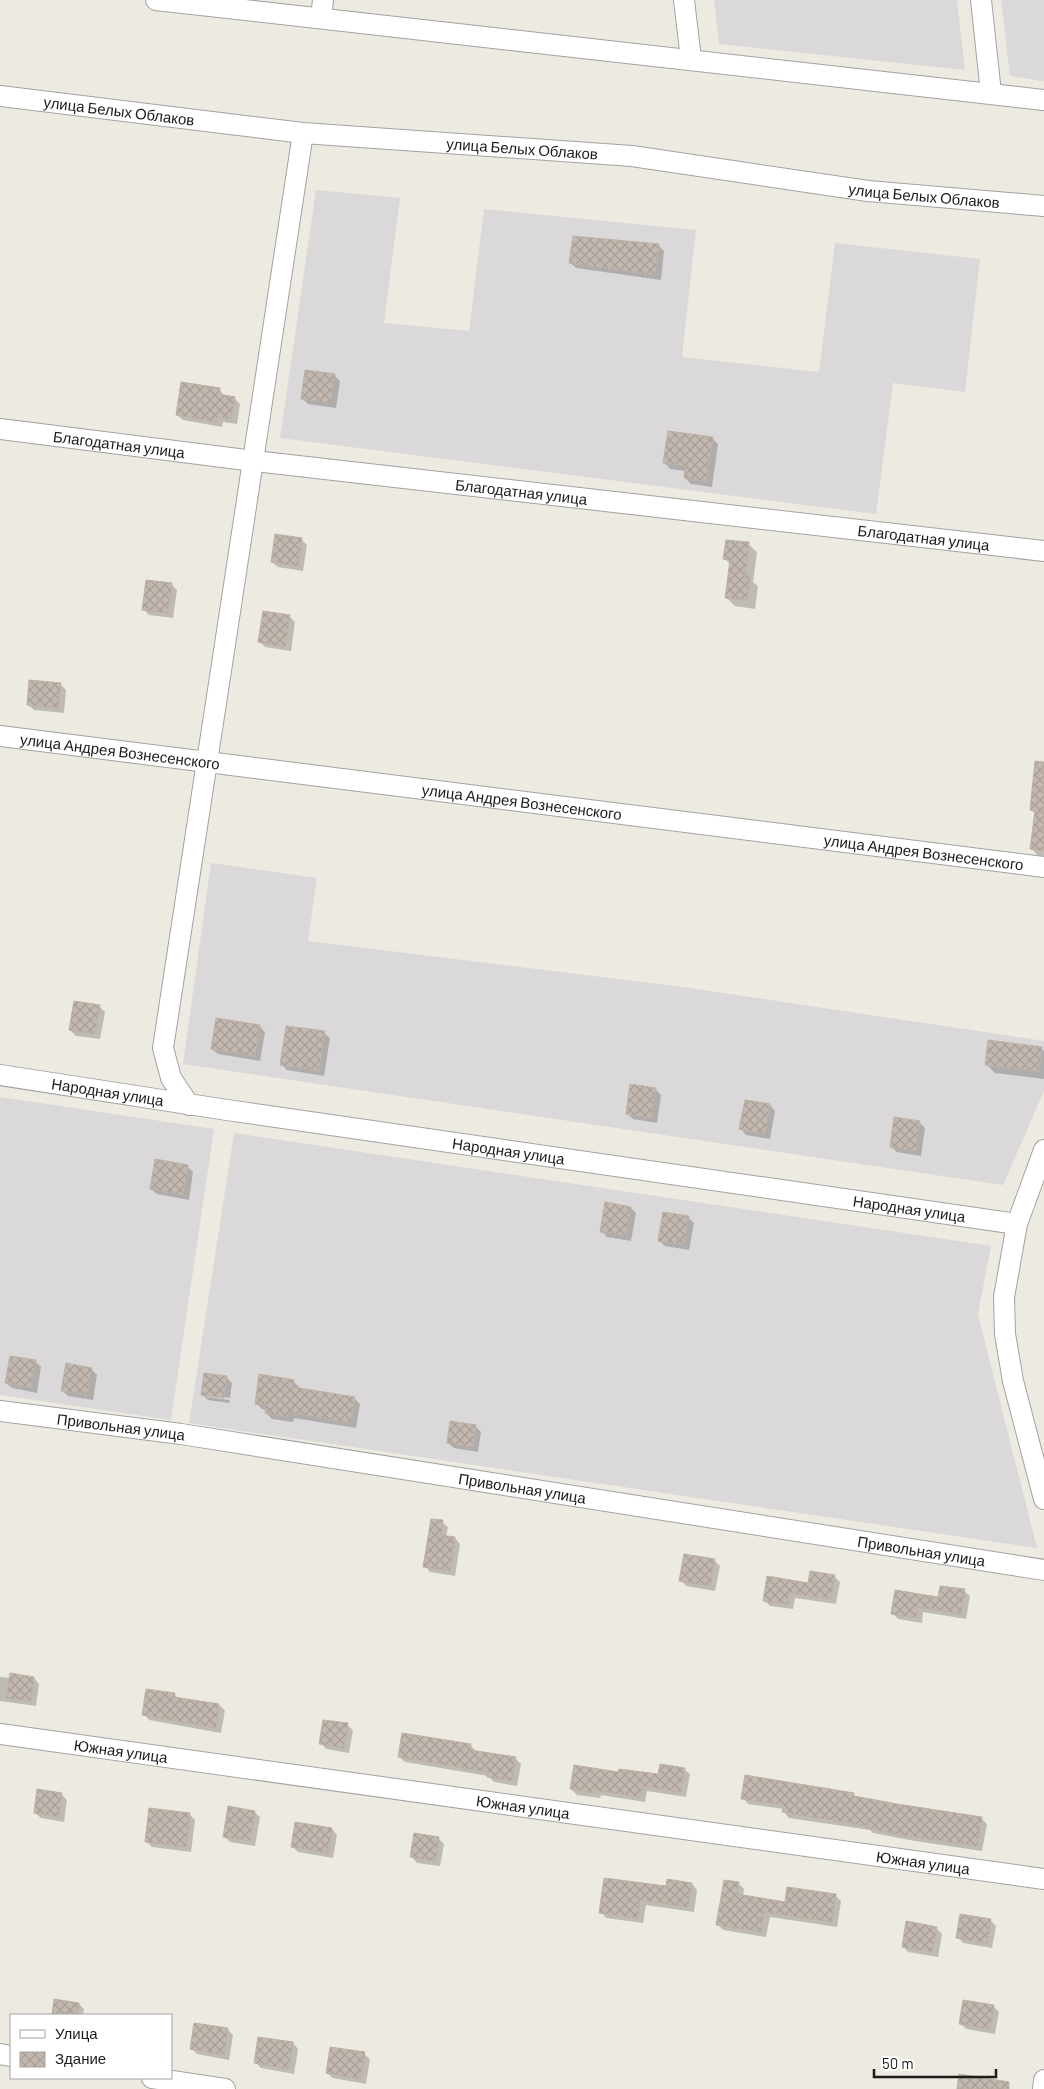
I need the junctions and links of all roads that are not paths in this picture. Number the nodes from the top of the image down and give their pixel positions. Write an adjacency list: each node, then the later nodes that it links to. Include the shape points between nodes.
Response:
1 (156, 0): 4 (street)
2 (684, 0): 5 (street)
3 (981, 0): 6 (street)
4 (322, 9): 5 (street)
5 (691, 59): 6 (street)
6 (991, 93): 8 (street)
7 (0, 96): 9 (street, улица Белых Облаков)
8 (1044, 100)
9 (303, 133): 10 (street, улица Белых Облаков, via 632,156 868,191); 12 (street)
10 (1044, 206)
11 (0, 429): 12 (street, Благодатная улица)
12 (254, 461): 13 (street, Благодатная улица); 15 (street)
13 (1044, 551)
14 (0, 736): 15 (street, улица Андрея Вознесенского)
15 (206, 761): 16 (street, улица Андрея Вознесенского); 18 (street, via 162,1048 171,1078)
16 (1044, 867)
17 (0, 1075): 18 (street, Народная улица)
18 (189, 1104): 20 (street, Народная улица)
19 (1044, 1150): 20 (street)
20 (1017, 1224): 22 (street, via 1004,1297 1005,1334 1013,1381)
21 (0, 1411): 23 (street, Привольная улица, via 181,1434)
22 (1044, 1499)
23 (1044, 1570)
24 (0, 1734): 25 (street, Южная улица)
25 (1044, 1879)
26 (159, 2079): 28 (street)
27 (1044, 2080): 29 (street)
28 (224, 2089)
29 (1043, 2089)

